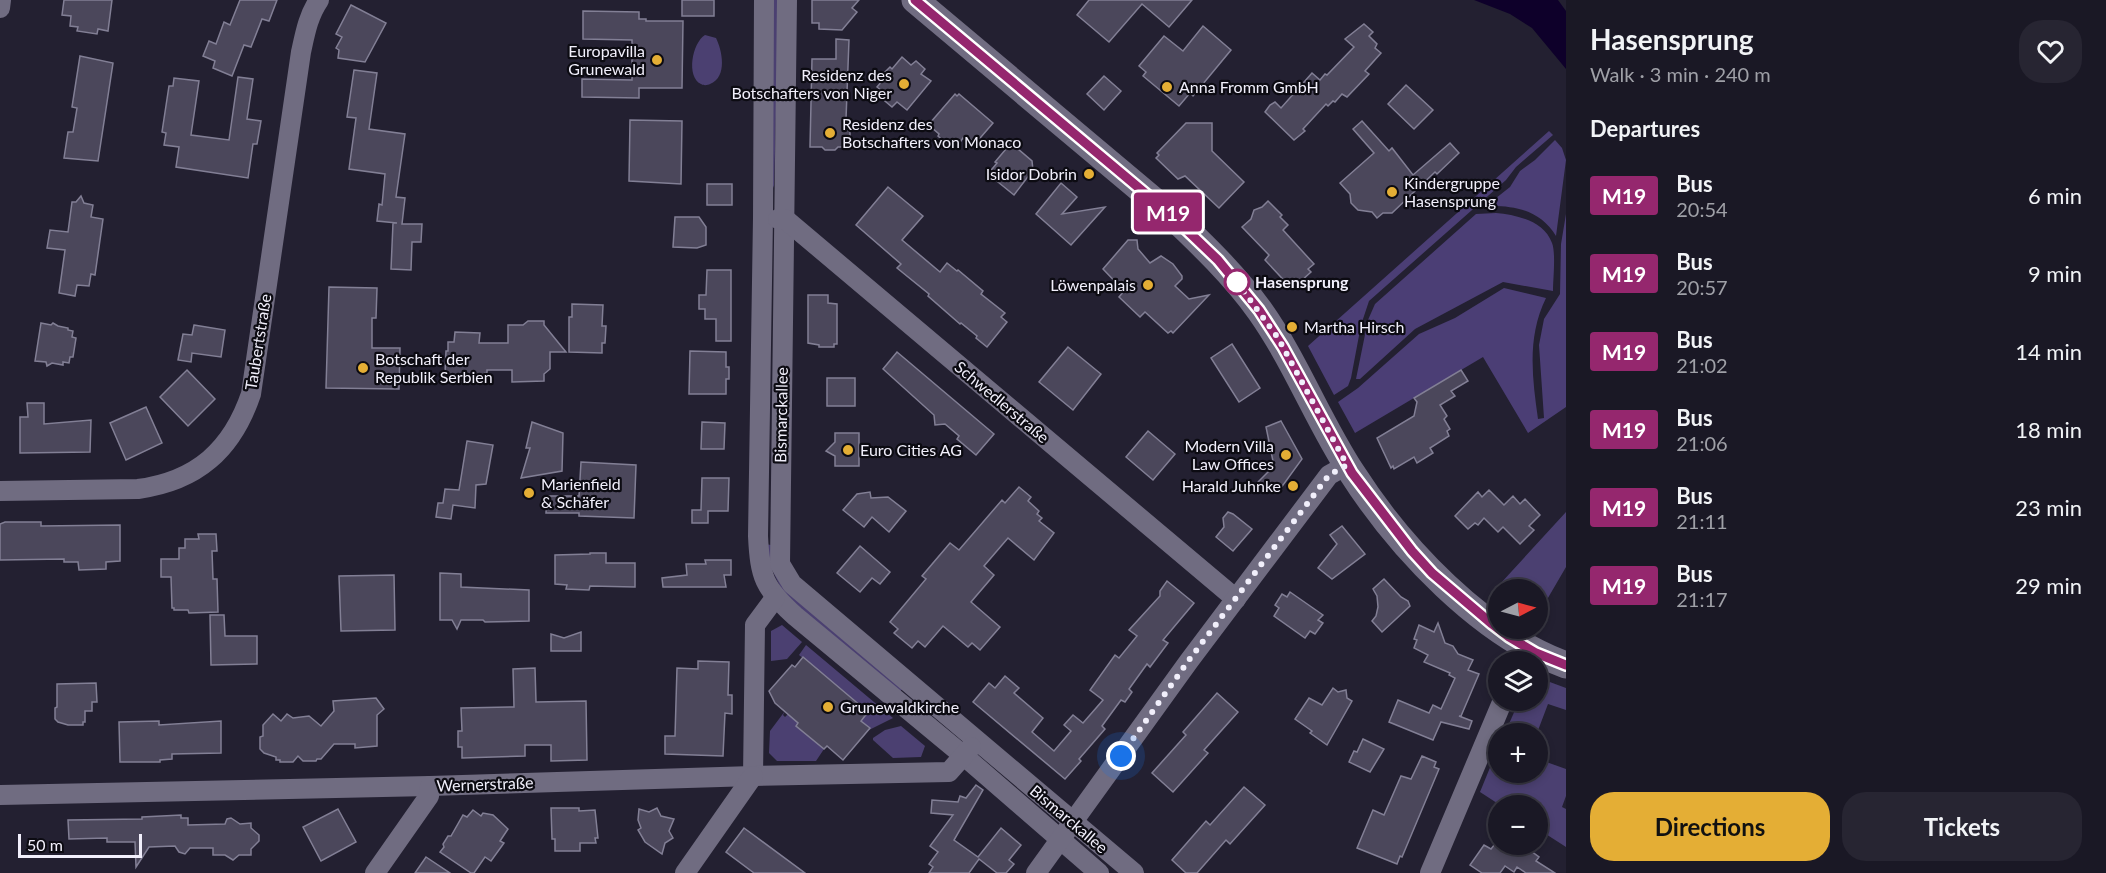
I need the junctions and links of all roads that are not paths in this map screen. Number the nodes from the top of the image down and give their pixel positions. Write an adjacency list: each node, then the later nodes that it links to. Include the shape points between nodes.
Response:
1 (1, 0): 6 (street)
2 (319, 0): 10 (street, Taubertstraße, via 300,52 251,394 236,430 189,475 154,487)
3 (764, 0): 7 (street, Bismarckallee)
4 (787, 0): 8 (street, Bismarckallee)
5 (915, 0): 9 (main road, via 1170,214 1218,260 1278,338)
6 (0, 8)
7 (763, 218): 8 (street); 11 (street, Bismarckallee, via 758,536 760,567)
8 (785, 219): 12 (street, Schwedlerstraße); 17 (street, Bismarckallee, via 780,564 792,584)
9 (1347, 465): 12 (street, via 1329,475); 13 (main road, via 1432,573)
10 (0, 491)
11 (775, 598): 18 (street, Bismarckallee); 19 (street, via 755,625)
12 (1236, 599): 22 (street)
13 (1519, 651)
14 (1548, 660): 15 (main road)
15 (1566, 665)
16 (1498, 711): 29 (street)
17 (977, 741): 18 (street); 22 (street, Bismarckallee)
18 (963, 756): 19 (street, Wernerstraße, via 949,772); 23 (street, Bismarckallee)
19 (753, 776): 20 (street, Wernerstraße); 25 (street)
20 (430, 786): 21 (street, Wernerstraße); 24 (street, via 429,796)
21 (0, 795)
22 (1074, 822): 23 (street); 28 (street, Bismarckallee)
23 (1060, 841): 26 (street); 27 (street, Bismarckallee)
24 (375, 873)
25 (685, 873)
26 (1036, 873)
27 (1099, 873)
28 (1134, 873)
29 (1430, 873)

